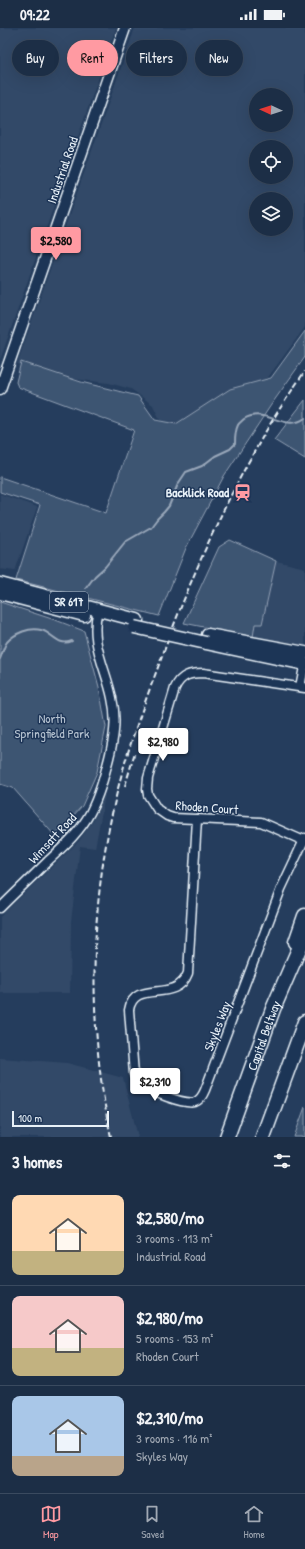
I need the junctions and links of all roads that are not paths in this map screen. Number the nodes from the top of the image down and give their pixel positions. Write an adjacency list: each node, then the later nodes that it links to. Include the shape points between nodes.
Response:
1 (125, 28): 2 (street, Industrial Road)
2 (1, 384)
3 (0, 584): 5 (main road, SR 617)
4 (0, 593): 5 (main road, SR 617)
5 (97, 614): 6 (main road, SR 617); 10 (street, Wimsatt Road, via 97,645 112,698 115,719 113,742 99,792 89,814 69,840)
6 (305, 660): 7 (street)
7 (302, 688): 8 (street, Rhoden Court, via 203,674 187,675 180,680 173,695 147,789 152,803 162,813 173,818)
8 (197, 819): 9 (street, Rhoden Court, via 261,822); 9 (street, Skyles Way, via 186,979 178,987 135,996 129,1010 136,1080 148,1089 186,1102 198,1100 205,1090 281,890)
9 (304, 839)
10 (0, 908)
11 (305, 916): 13 (highway)
12 (305, 935): 13 (highway, Capital Beltway)
13 (273, 1009): 17 (highway, Capital Beltway)
14 (305, 1022): 16 (highway)
15 (305, 1039): 16 (highway)
16 (270, 1117): 18 (highway)
17 (228, 1137)
18 (264, 1137)

